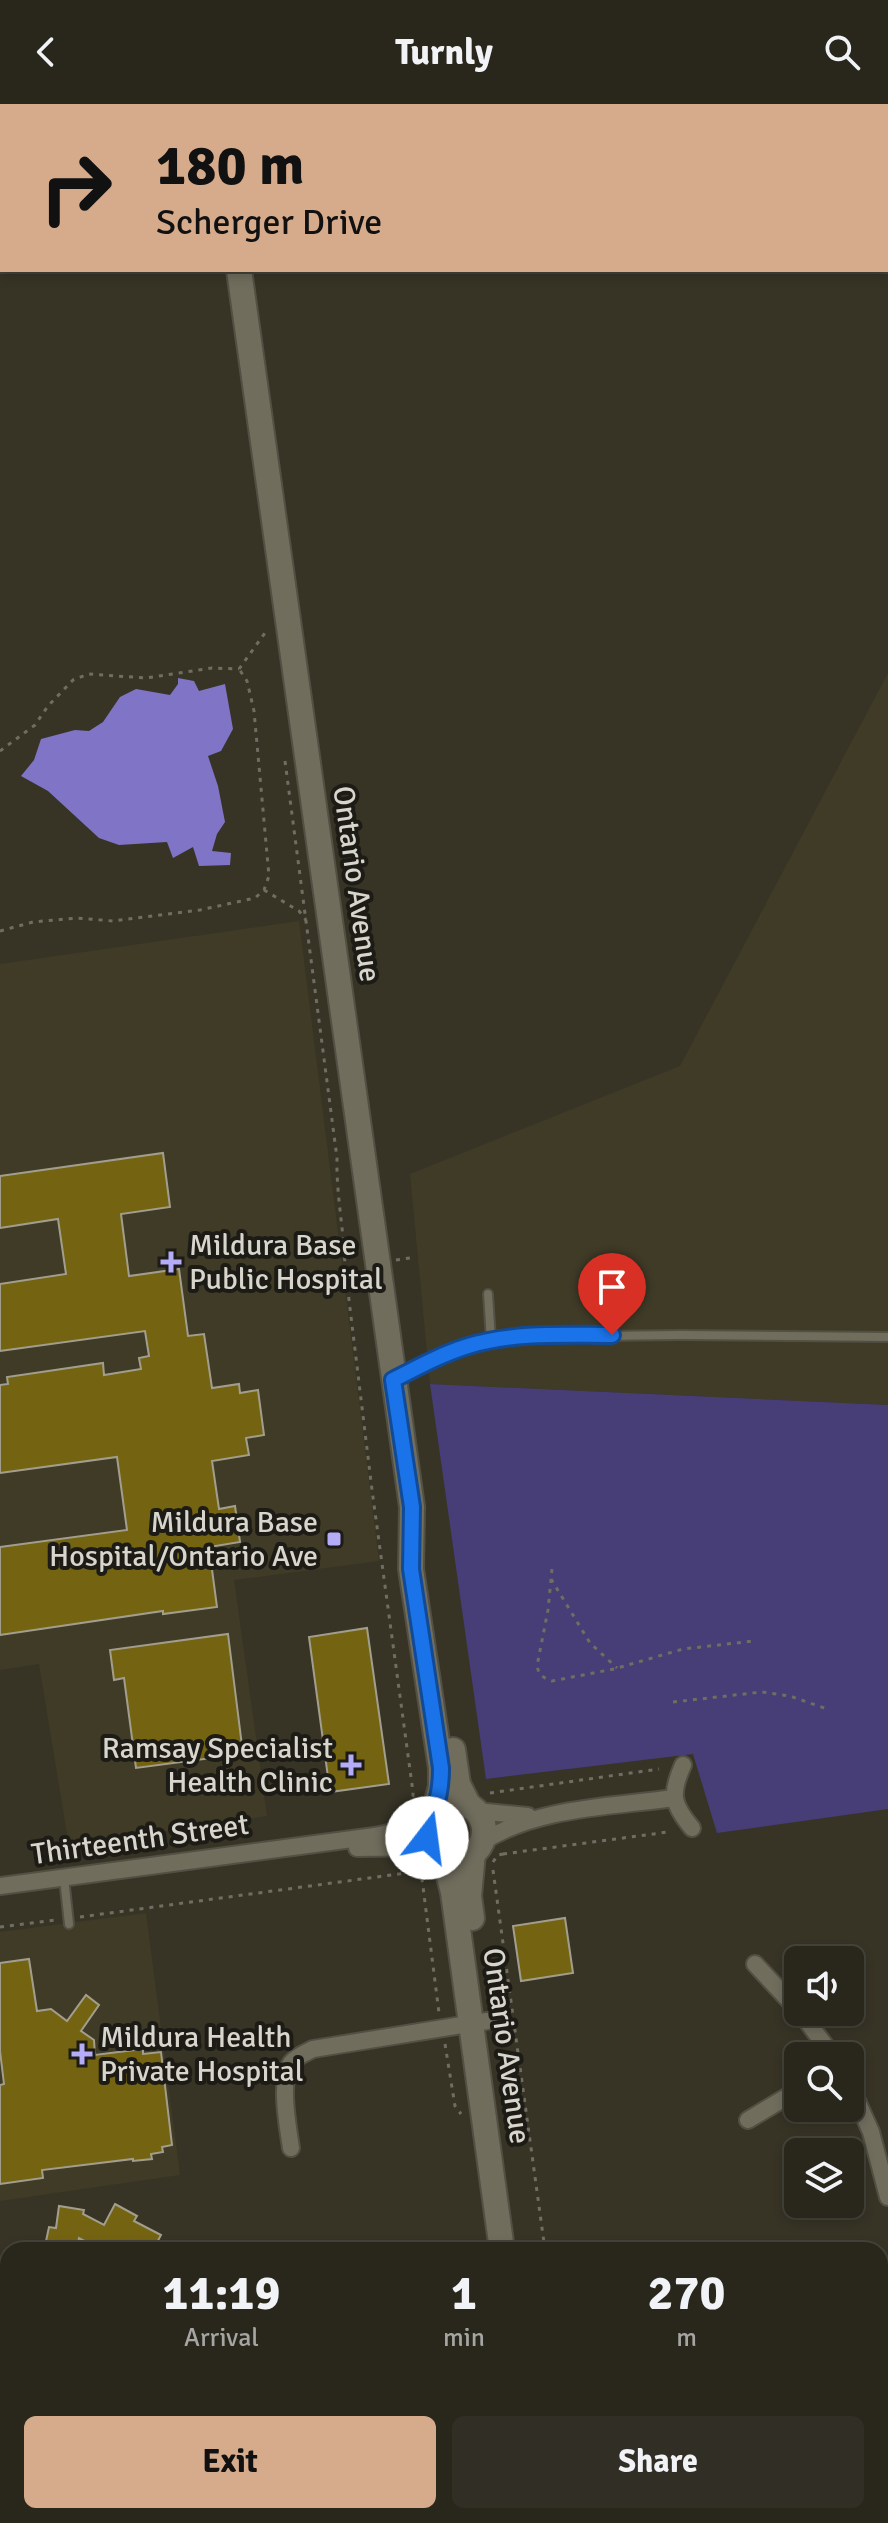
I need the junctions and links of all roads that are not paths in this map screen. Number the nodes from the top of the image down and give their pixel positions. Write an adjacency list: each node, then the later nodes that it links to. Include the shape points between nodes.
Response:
1 (239, 272): 5 (street, Ontario Avenue)
2 (488, 1294): 4 (lane)
3 (888, 1337): 4 (lane, via 545,1335)
4 (491, 1340): 5 (lane)
5 (393, 1380): 6 (street, Ontario Avenue)
6 (412, 1507): 9 (street, Ontario Avenue, via 423,1541 458,1784); 11 (street, Ontario Avenue, via 411,1569 441,1768 441,1787)
7 (683, 1765): 8 (street)
8 (674, 1798): 10 (street); 12 (street)
9 (478, 1803): 10 (street); 11 (street, via 450,1803); 14 (street, via 483,1826)
10 (538, 1817): 14 (street, via 496,1833)
11 (424, 1819): 13 (street); 15 (street, Thirteenth Street, via 375,1836)
12 (692, 1828)
13 (425, 1854): 14 (street, via 456,1860); 15 (street, Thirteenth Street, via 349,1848); 21 (street, Ontario Avenue, via 446,1865)
14 (475, 1856): 21 (street, Ontario Avenue, via 471,1912)
15 (64, 1883): 16 (street, Thirteenth Street); 17 (street, Thirteenth Street); 18 (lane)
16 (0, 1886)
17 (0, 1897)
18 (68, 1921)
19 (755, 1964): 20 (street)
20 (784, 1995)
21 (479, 2023): 27 (street, via 313,2049 294,2060 286,2082); 29 (street, Ontario Avenue); 30 (street, Ontario Avenue)
22 (810, 2026): 23 (street)
23 (822, 2042)
24 (784, 2098): 26 (street)
25 (864, 2116): 28 (street)
26 (748, 2120)
27 (291, 2148)
28 (888, 2197)
29 (501, 2242)
30 (514, 2242)

